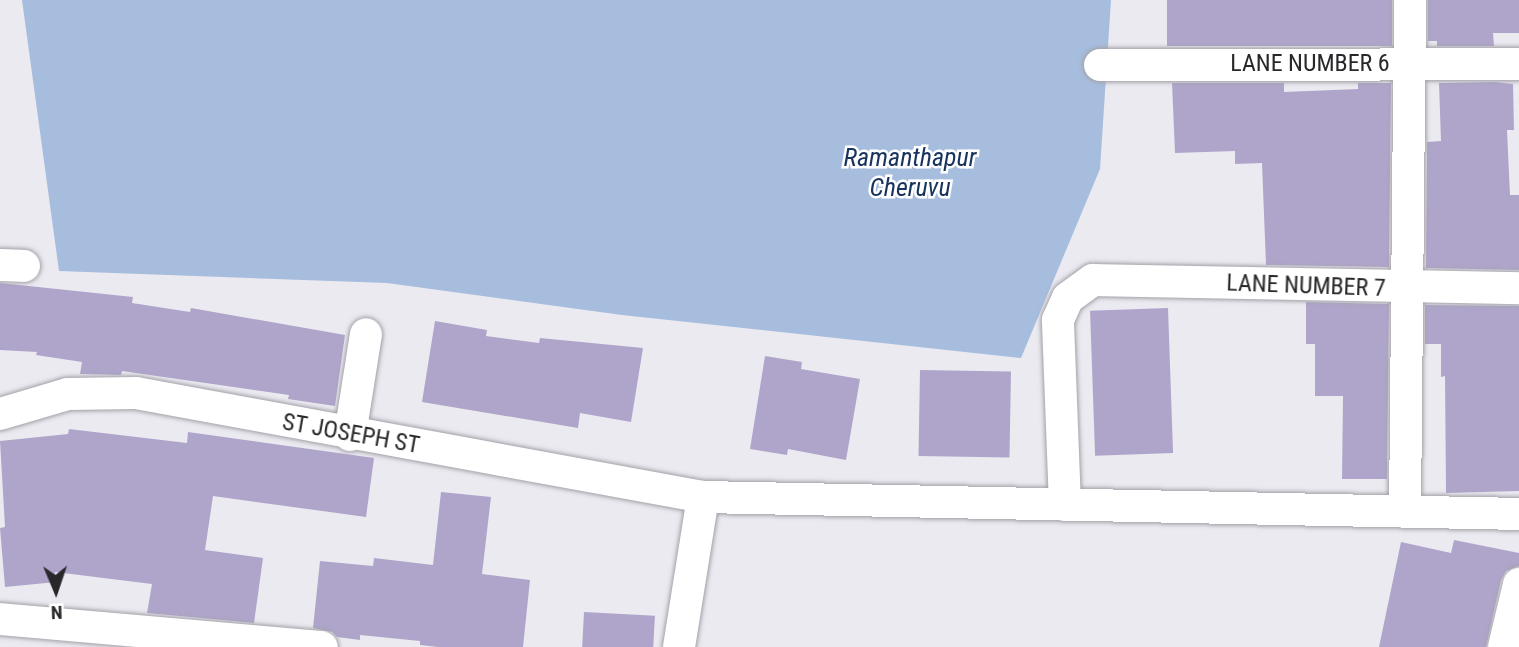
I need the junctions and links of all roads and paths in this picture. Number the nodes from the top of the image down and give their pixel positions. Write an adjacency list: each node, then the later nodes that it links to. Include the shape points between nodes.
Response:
1 (1410, 0): 2 (street)
2 (1411, 64): 3 (street, LANE NUMBER 6); 4 (street, LANE NUMBER 6); 5 (street)
3 (1519, 64)
4 (1100, 65)
5 (1408, 288): 6 (street, LANE NUMBER 7); 11 (street, LANE NUMBER 7, via 1093,280 1068,298 1058,320); 12 (street)
6 (1519, 288)
7 (366, 334): 9 (street)
8 (0, 414): 9 (street, ST JOSEPH ST, via 68,394 136,393)
9 (350, 435): 10 (street, ST JOSEPH ST)
10 (703, 497): 11 (street, ST JOSEPH ST); 17 (street)
11 (1065, 505): 12 (street, ST JOSEPH ST)
12 (1405, 512): 13 (street, ST JOSEPH ST)
13 (1519, 514)
14 (1519, 584): 18 (street)
15 (0, 619): 16 (street)
16 (322, 647)
17 (679, 647)
18 (1504, 647)

